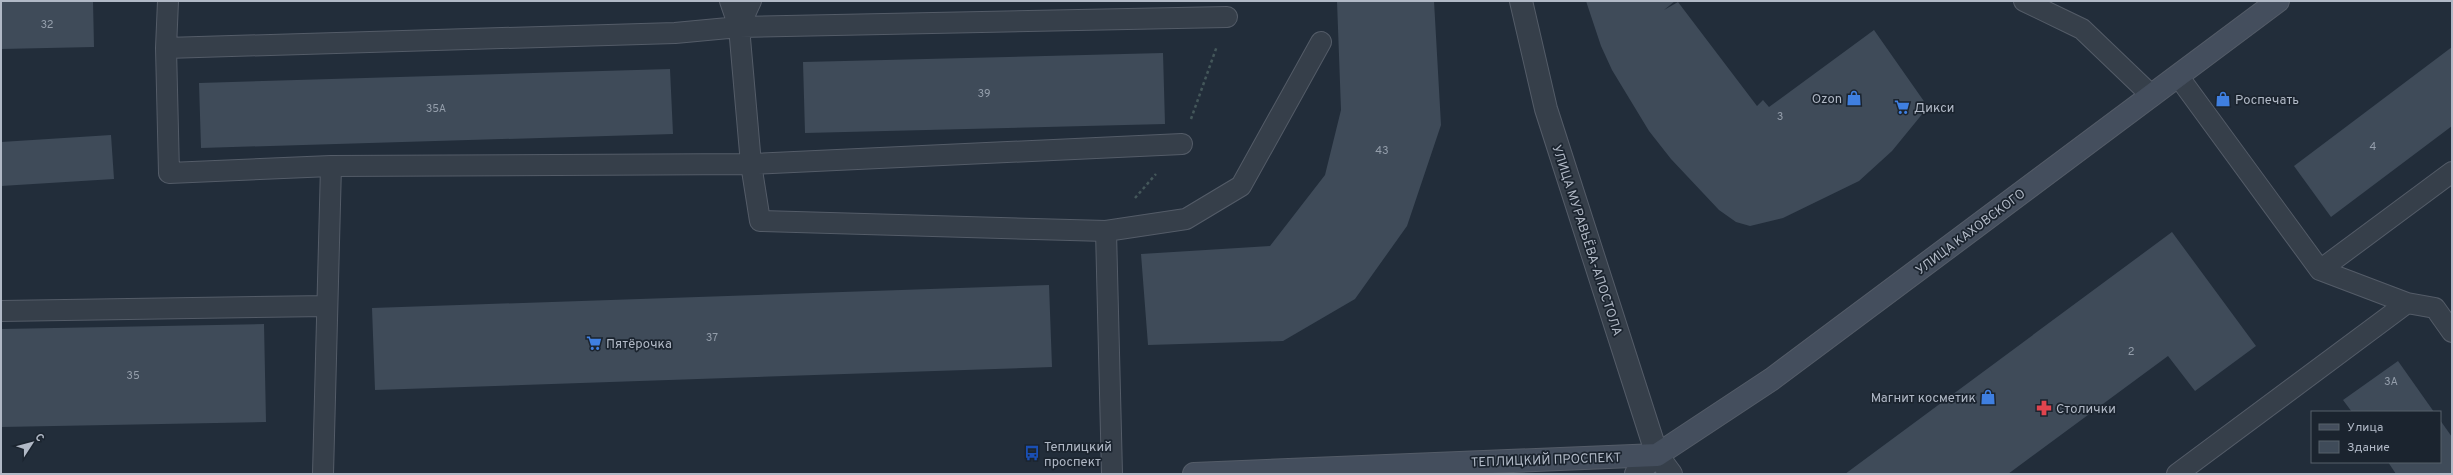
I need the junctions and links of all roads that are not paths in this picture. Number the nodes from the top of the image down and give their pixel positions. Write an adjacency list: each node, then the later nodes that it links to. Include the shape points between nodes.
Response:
1 (168, 1): 10 (lane)
2 (730, 1): 8 (lane)
3 (751, 1): 8 (lane)
4 (1521, 1): 23 (street, УЛИЦА МУРАВЬЁВА-АПОСТОЛА, via 1546,109)
5 (2024, 1): 12 (lane, via 2082,29)
6 (2278, 1): 11 (main road, УЛИЦА КАХОВСКОГО)
7 (1227, 17): 8 (lane)
8 (738, 27): 10 (lane, via 667,33); 14 (lane)
9 (1320, 42): 17 (lane, via 1241,186 1186,218)
10 (166, 48): 15 (lane, via 169,173)
11 (2178, 76): 12 (main road, УЛИЦА КАХОВСКОГО); 18 (lane)
12 (2152, 96): 23 (main road, УЛИЦА КАХОВСКОГО, via 1772,379)
13 (1182, 144): 14 (lane)
14 (751, 164): 15 (lane); 17 (lane, via 760,221)
15 (331, 166): 20 (lane)
16 (2452, 172): 18 (lane)
17 (1106, 231): 25 (lane)
18 (2320, 270): 19 (lane)
19 (2407, 303): 22 (lane, via 2435,308); 29 (lane)
20 (327, 306): 21 (lane); 24 (lane)
21 (1, 311)
22 (2452, 332)
23 (1657, 455): 26 (main road, ТЕПЛИЦКИЙ ПРОСПЕКТ); 27 (street); 28 (street, УЛИЦА МУРАВЬЁВА-АПОСТОЛА)
24 (323, 474)
25 (1112, 474)
26 (1194, 474)
27 (1636, 474)
28 (1671, 474)
29 (2177, 474)

